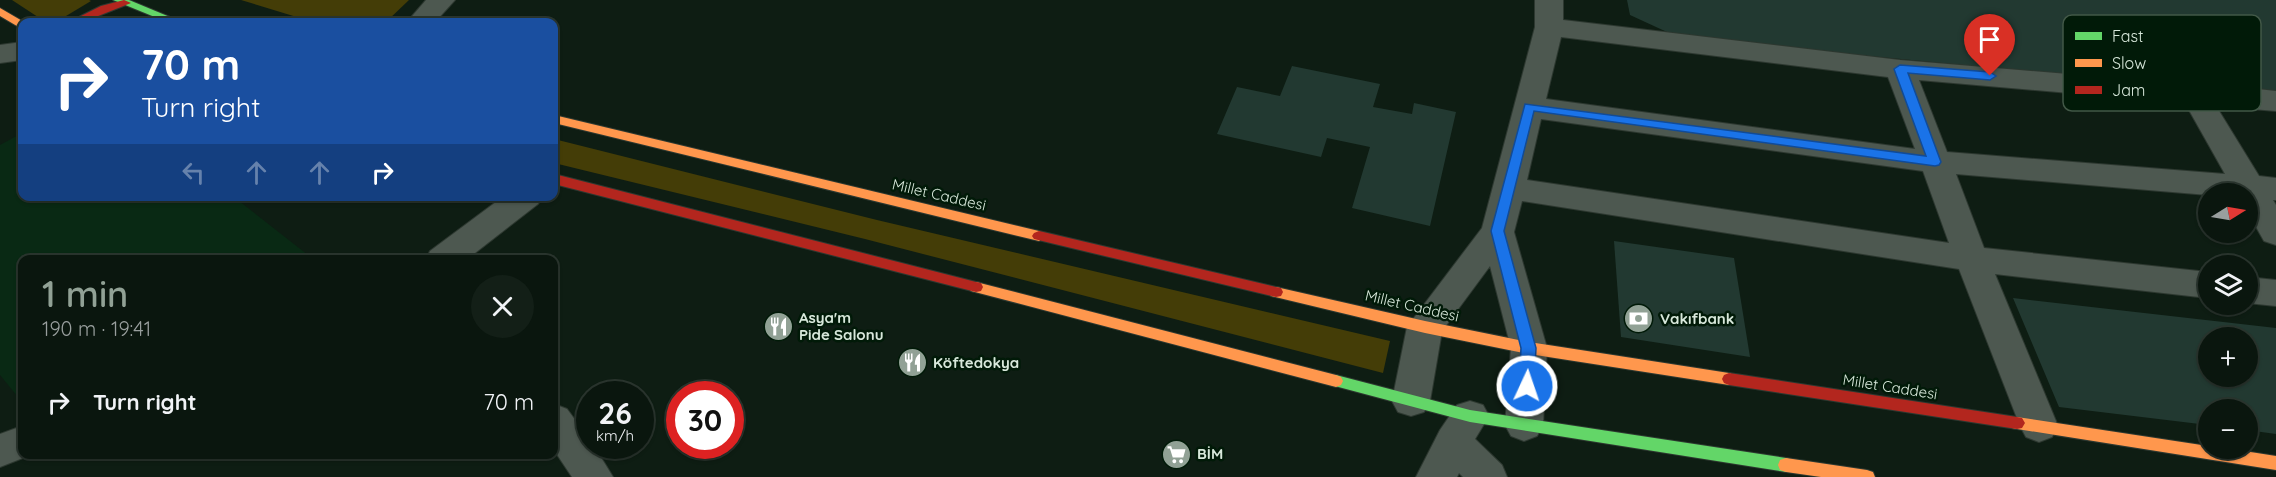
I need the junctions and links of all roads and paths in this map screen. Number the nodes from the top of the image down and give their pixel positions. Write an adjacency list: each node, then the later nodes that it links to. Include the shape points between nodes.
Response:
1 (441, 0): 7 (street)
2 (122, 2): 5 (main road); 6 (main road)
3 (0, 11): 8 (main road)
4 (1549, 14): 11 (street); 15 (street)
5 (84, 18)
6 (165, 18)
7 (424, 18)
8 (18, 23)
9 (18, 52): 10 (street)
10 (0, 54)
11 (1900, 69): 12 (street); 18 (street)
12 (2063, 82)
13 (2261, 99): 14 (street)
14 (2276, 100)
15 (1529, 106): 18 (street); 21 (street)
16 (2207, 111): 20 (street)
17 (558, 119): 30 (main road, Millet Caddesi)
18 (1935, 162): 20 (street); 26 (street)
19 (558, 180): 32 (main road)
20 (2262, 187): 24 (street)
21 (1508, 188): 23 (street); 26 (street)
22 (520, 201): 25 (street)
23 (1498, 231): 30 (street); 31 (street)
24 (2276, 233)
25 (449, 255)
26 (1972, 259): 27 (street); 35 (street)
27 (2198, 284)
28 (2258, 291): 29 (street)
29 (2276, 293)
30 (1425, 327): 31 (main road, Millet Caddesi); 32 (street)
31 (1529, 348): 33 (street); 35 (main road, Millet Caddesi)
32 (1411, 401): 36 (main road)
33 (1524, 425): 36 (main road); 43 (main road)
34 (558, 426): 40 (street)
35 (2039, 426): 39 (main road, Millet Caddesi)
36 (1462, 428): 41 (street); 42 (street)
37 (18, 444): 38 (street)
38 (0, 451)
39 (2276, 463)
40 (594, 477)
41 (1435, 477)
42 (1488, 477)
43 (1867, 477)

